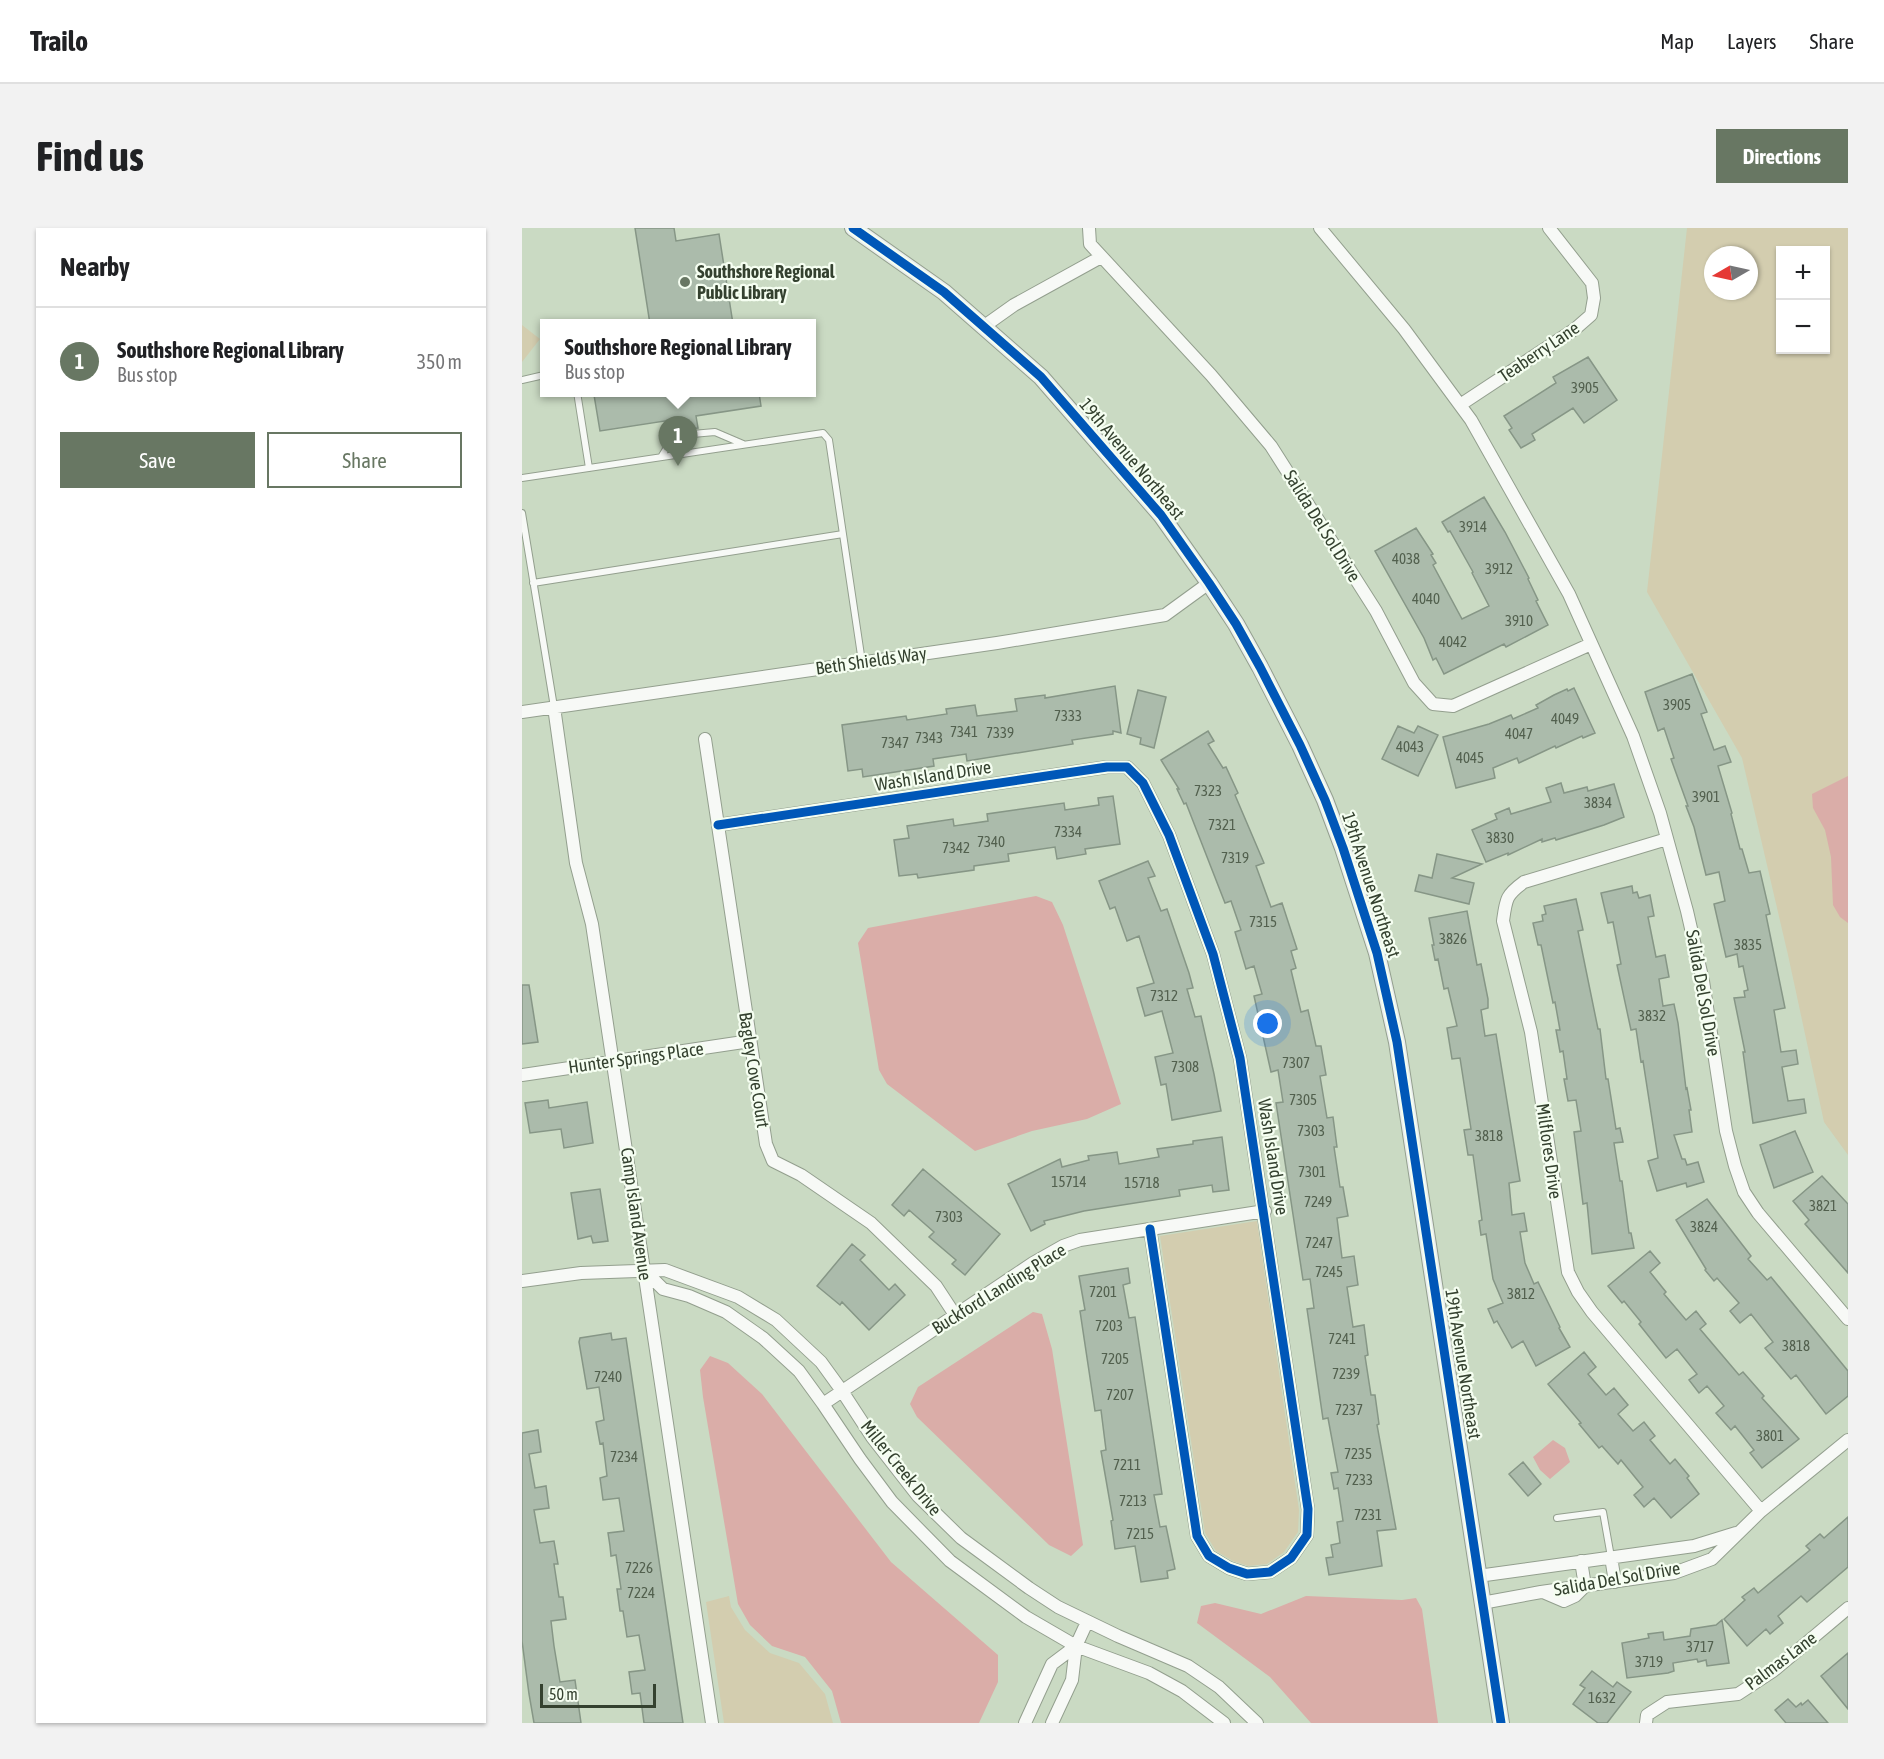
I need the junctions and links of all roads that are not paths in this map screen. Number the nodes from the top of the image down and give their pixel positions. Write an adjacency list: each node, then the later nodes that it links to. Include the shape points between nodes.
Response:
1 (853, 228): 6 (street, 19th Avenue Northeast, via 944,292)
2 (1089, 228): 5 (street, Salida Del Sol Drive, via 1090,244)
3 (1320, 228): 10 (street, Salida Del Sol Drive, via 1404,329)
4 (1549, 228): 10 (street, Teaberry Lane, via 1592,283 1591,315)
5 (1101, 257): 6 (street, via 1014,305); 19 (street, Salida Del Sol Drive, via 1271,446 1376,611 1414,683 1433,704 1453,706)
6 (983, 327): 18 (street, 19th Avenue Northeast, via 1041,377 1161,515)
7 (540, 376): 8 (lane)
8 (522, 380)
9 (578, 397): 13 (lane)
10 (1460, 405): 19 (street, Salida Del Sol Drive, via 1569,594)
11 (743, 445): 12 (lane); 12 (lane, via 715,432 681,435 671,441); 16 (lane, via 823,433 829,440)
12 (661, 457): 13 (lane)
13 (589, 468): 14 (lane)
14 (522, 478)
15 (522, 513): 17 (lane)
16 (843, 534): 17 (lane); 20 (lane)
17 (533, 583): 21 (lane)
18 (1209, 583): 20 (street, Beth Shields Way, via 1165,615); 43 (street, 19th Avenue Northeast, via 1260,667 1325,800 1377,953 1405,1085)
19 (1592, 644): 25 (street, Salida Del Sol Drive, via 1633,736)
20 (862, 662): 21 (street, Beth Shields Way)
21 (554, 707): 22 (street, Beth Shields Way); 27 (street, Camp Island Avenue, via 576,863 592,924)
22 (522, 712)
23 (705, 739): 24 (street, Bagley Cove Court)
24 (718, 825): 26 (street, Bagley Cove Court); 29 (street, Wash Island Drive, via 1127,767 1143,783 1169,835 1213,954 1240,1058)
25 (1667, 838): 34 (street, Salida Del Sol Drive, via 1703,981 1726,1131 1744,1192); 38 (street, Milflores Drive, via 1524,882 1511,891 1503,921 1531,1032 1568,1272 1592,1312)
26 (750, 1041): 27 (street, Hunter Springs Place); 33 (street, Bagley Cove Court, via 765,1144 774,1161 871,1223 936,1286)
27 (614, 1062): 28 (street, Hunter Springs Place); 31 (street, Camp Island Avenue)
28 (522, 1075)
29 (1265, 1211): 30 (street, Buckford Landing Place); 30 (street, Wash Island Drive, via 1308,1509 1307,1535 1291,1558 1270,1572 1247,1574 1229,1568 1209,1556 1197,1536)
30 (1150, 1229): 33 (street, Buckford Landing Place, via 1063,1246)
31 (645, 1271): 32 (street, Miller Creek Drive, via 581,1273); 35 (street, Miller Creek Drive, via 665,1270 693,1280 738,1298 776,1320 821,1362); 36 (street, Miller Creek Drive, via 663,1289 726,1312 763,1338 799,1371); 50 (street, Camp Island Avenue)
32 (522, 1281)
33 (955, 1315): 35 (street, Buckford Landing Place)
34 (1848, 1319)
35 (842, 1391): 36 (street, Buckford Landing Place); 48 (street, Miller Creek Drive, via 918,1496 962,1538 1029,1588)
36 (823, 1404): 49 (street, Miller Creek Drive, via 892,1502 950,1561 1026,1617)
37 (1848, 1440): 38 (street, Salida Del Sol Drive)
38 (1761, 1511): 40 (street, Salida Del Sol Drive)
39 (1557, 1518): 41 (lane, via 1603,1512)
40 (1740, 1532): 41 (street, Salida Del Sol Drive, via 1694,1545); 44 (street, Salida Del Sol Drive, via 1712,1558 1674,1573)
41 (1611, 1557): 42 (street, Salida Del Sol Drive); 44 (street)
42 (1581, 1562): 43 (street, Salida Del Sol Drive); 45 (street)
43 (1478, 1576): 46 (street, 19th Avenue Northeast)
44 (1615, 1581): 45 (street, Salida Del Sol Drive)
45 (1585, 1586): 46 (street, Salida Del Sol Drive, via 1564,1601 1541,1592)
46 (1482, 1603): 55 (street, 19th Avenue Northeast)
47 (1848, 1608): 56 (street, Palmas Lane, via 1773,1671 1738,1694 1667,1702 1647,1715)
48 (1087, 1622): 49 (street); 54 (street, Miller Creek Drive, via 1188,1666 1219,1687)
49 (1076, 1646): 51 (street, via 1053,1664); 52 (street, via 1072,1680); 53 (street, Miller Creek Drive, via 1149,1673 1182,1691)
50 (712, 1723)
51 (1025, 1723)
52 (1052, 1723)
53 (1224, 1723)
54 (1257, 1723)
55 (1501, 1723)
56 (1646, 1723)

